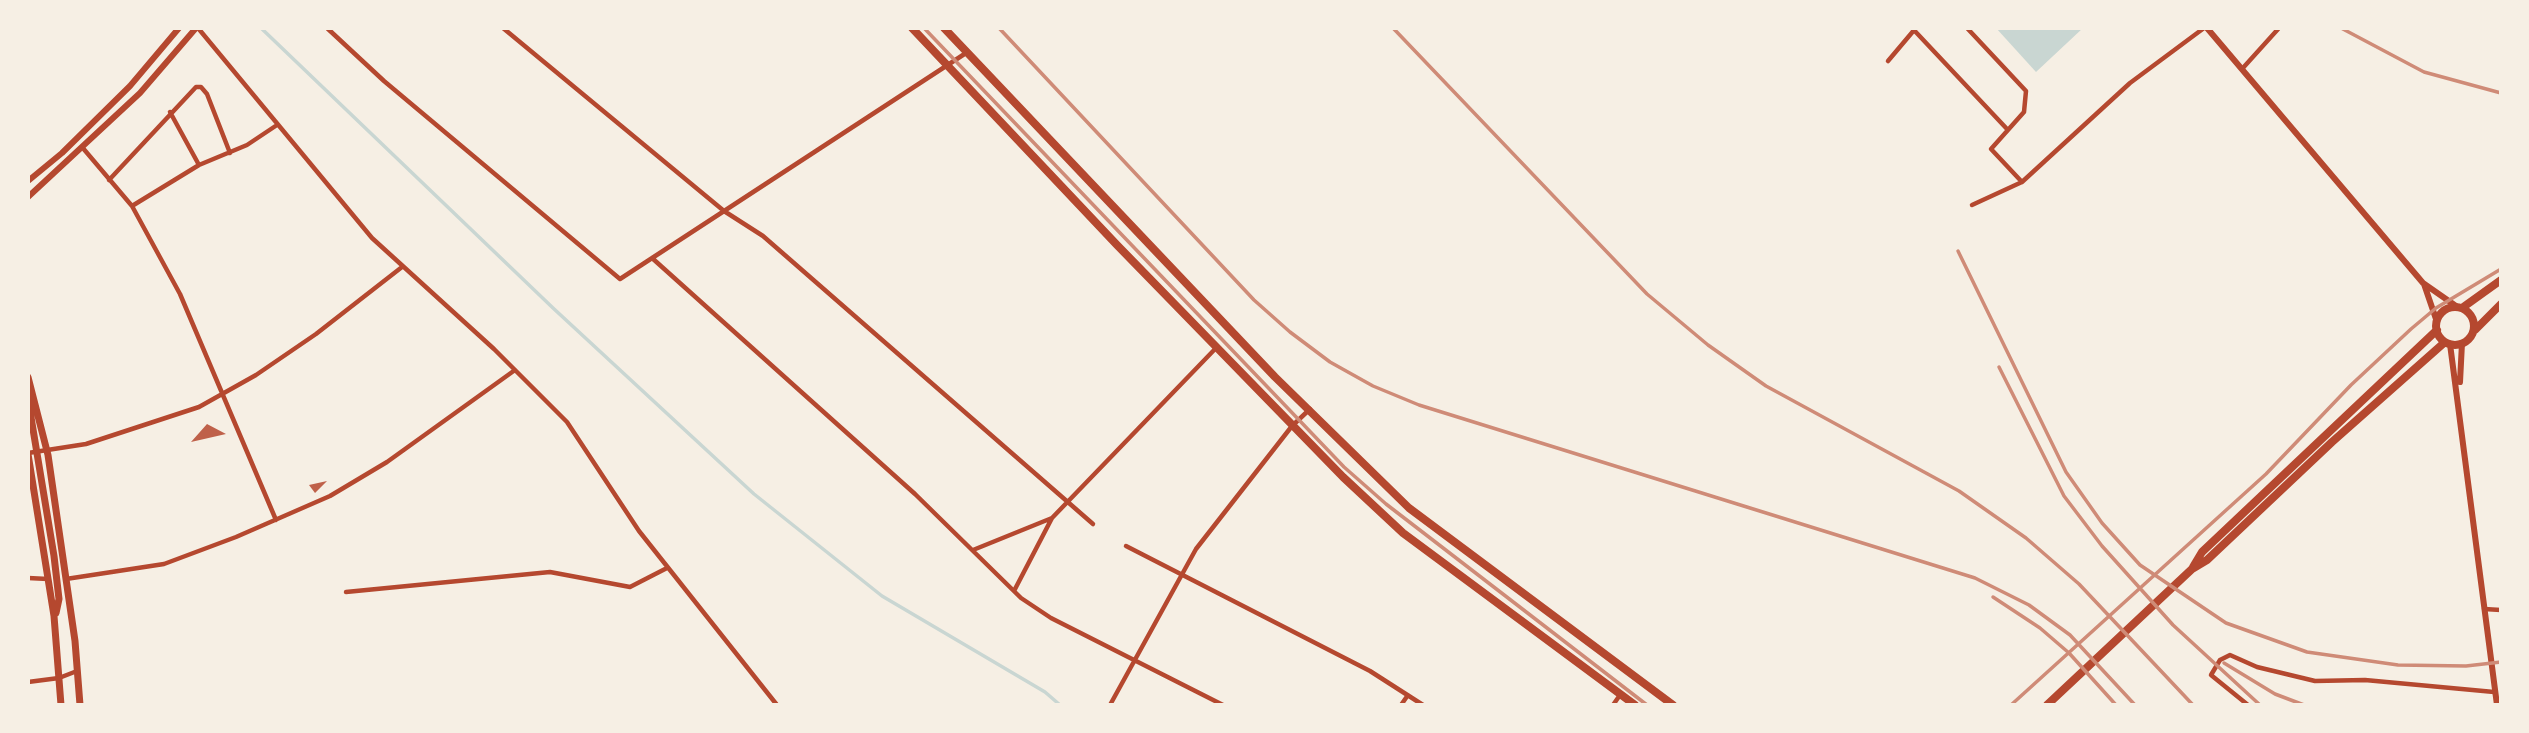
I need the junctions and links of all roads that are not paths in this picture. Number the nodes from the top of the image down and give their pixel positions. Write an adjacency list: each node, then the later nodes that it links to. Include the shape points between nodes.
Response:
1 (179, 28): 22 (street, via 130,86)
2 (197, 28): 16 (street); 18 (street)
3 (327, 28): 28 (street, via 620,279)
4 (503, 28): 27 (street)
5 (912, 28): 13 (main road)
6 (944, 28): 11 (main road)
7 (1967, 28): 17 (street, via 2026,91 2025,112)
8 (2205, 28): 14 (street); 23 (street, via 2130,83)
9 (2279, 28): 14 (street)
10 (1914, 29): 12 (street); 17 (street)
11 (967, 52): 13 (street); 44 (main road, via 1275,377)
12 (1888, 61)
13 (947, 66): 27 (street); 38 (main road)
14 (2241, 70): 31 (street)
15 (170, 112): 19 (street, via 193,88 201,86); 20 (street); 21 (street)
16 (277, 125): 19 (street); 29 (street)
17 (2007, 129): 23 (street, via 1991,149)
18 (82, 147): 21 (street); 24 (street)
19 (230, 153): 20 (street)
20 (199, 165): 26 (street)
21 (109, 180): 26 (street)
22 (28, 181)
23 (2022, 182): 25 (street)
24 (28, 197)
25 (1972, 205)
26 (132, 206): 41 (street, via 180,294)
27 (724, 211): 28 (street); 48 (street, via 763,236)
28 (652, 258): 53 (street)
29 (402, 267): 39 (street); 41 (street, via 316,334)
30 (2501, 280): 33 (main road)
31 (2423, 283): 33 (street); 34 (street)
32 (2501, 304): 35 (main road)
33 (2459, 307): 34 (main road, via 2445,309); 35 (main road, via 2472,317)
34 (2437, 326): 36 (main road); 55 (main road, via 2202,552)
35 (2475, 330): 37 (main road)
36 (2448, 343): 37 (main road); 42 (street); 55 (main road)
37 (2462, 343): 42 (street)
38 (1216, 348): 45 (main road); 48 (street)
39 (515, 370): 50 (street, via 387,462 330,496); 54 (street, via 567,422)
40 (28, 377): 46 (main road)
41 (222, 394): 46 (street, via 131,432); 50 (street)
42 (2459, 395): 63 (street)
43 (28, 399): 58 (main road, via 40,458)
44 (1311, 408): 45 (street); 83 (main road, via 1409,508)
45 (1292, 426): 56 (street); 73 (main road, via 1403,533)
46 (47, 450): 47 (street); 59 (main road)
47 (28, 453): 58 (main road)
48 (1067, 502): 49 (street); 51 (street)
49 (1052, 518): 53 (street); 60 (street)
50 (276, 520): 59 (street, via 164,564)
51 (1093, 524)
52 (1126, 546): 56 (street)
53 (973, 550): 60 (street)
54 (667, 568): 61 (street, via 629,587 550,572); 76 (street)
55 (2192, 569): 84 (main road)
56 (1181, 573): 67 (street); 72 (street)
57 (28, 578): 58 (street)
58 (52, 579): 62 (main road); 65 (main road)
59 (66, 579): 66 (main road)
60 (1014, 591): 67 (street, via 1051,618)
61 (346, 592)
62 (59, 598): 65 (main road); 66 (main road)
63 (2484, 609): 64 (street); 71 (street)
64 (2501, 610)
65 (55, 621): 69 (main road)
66 (72, 621): 68 (main road)
67 (1134, 659): 77 (street); 78 (street)
68 (77, 671): 69 (street); 75 (main road)
69 (59, 678): 70 (street); 74 (main road)
70 (28, 682)
71 (2494, 692): 85 (street, via 2365,680 2315,681 2230,655 2220,660 2211,676); 86 (street)
72 (1408, 695): 79 (street); 80 (street)
73 (1620, 695): 81 (street); 82 (main road)
74 (61, 705)
75 (80, 705)
76 (777, 705)
77 (1110, 705)
78 (1223, 705)
79 (1401, 705)
80 (1423, 705)
81 (1613, 705)
82 (1635, 705)
83 (1674, 705)
84 (2047, 705)
85 (2248, 705)
86 (2497, 705)

